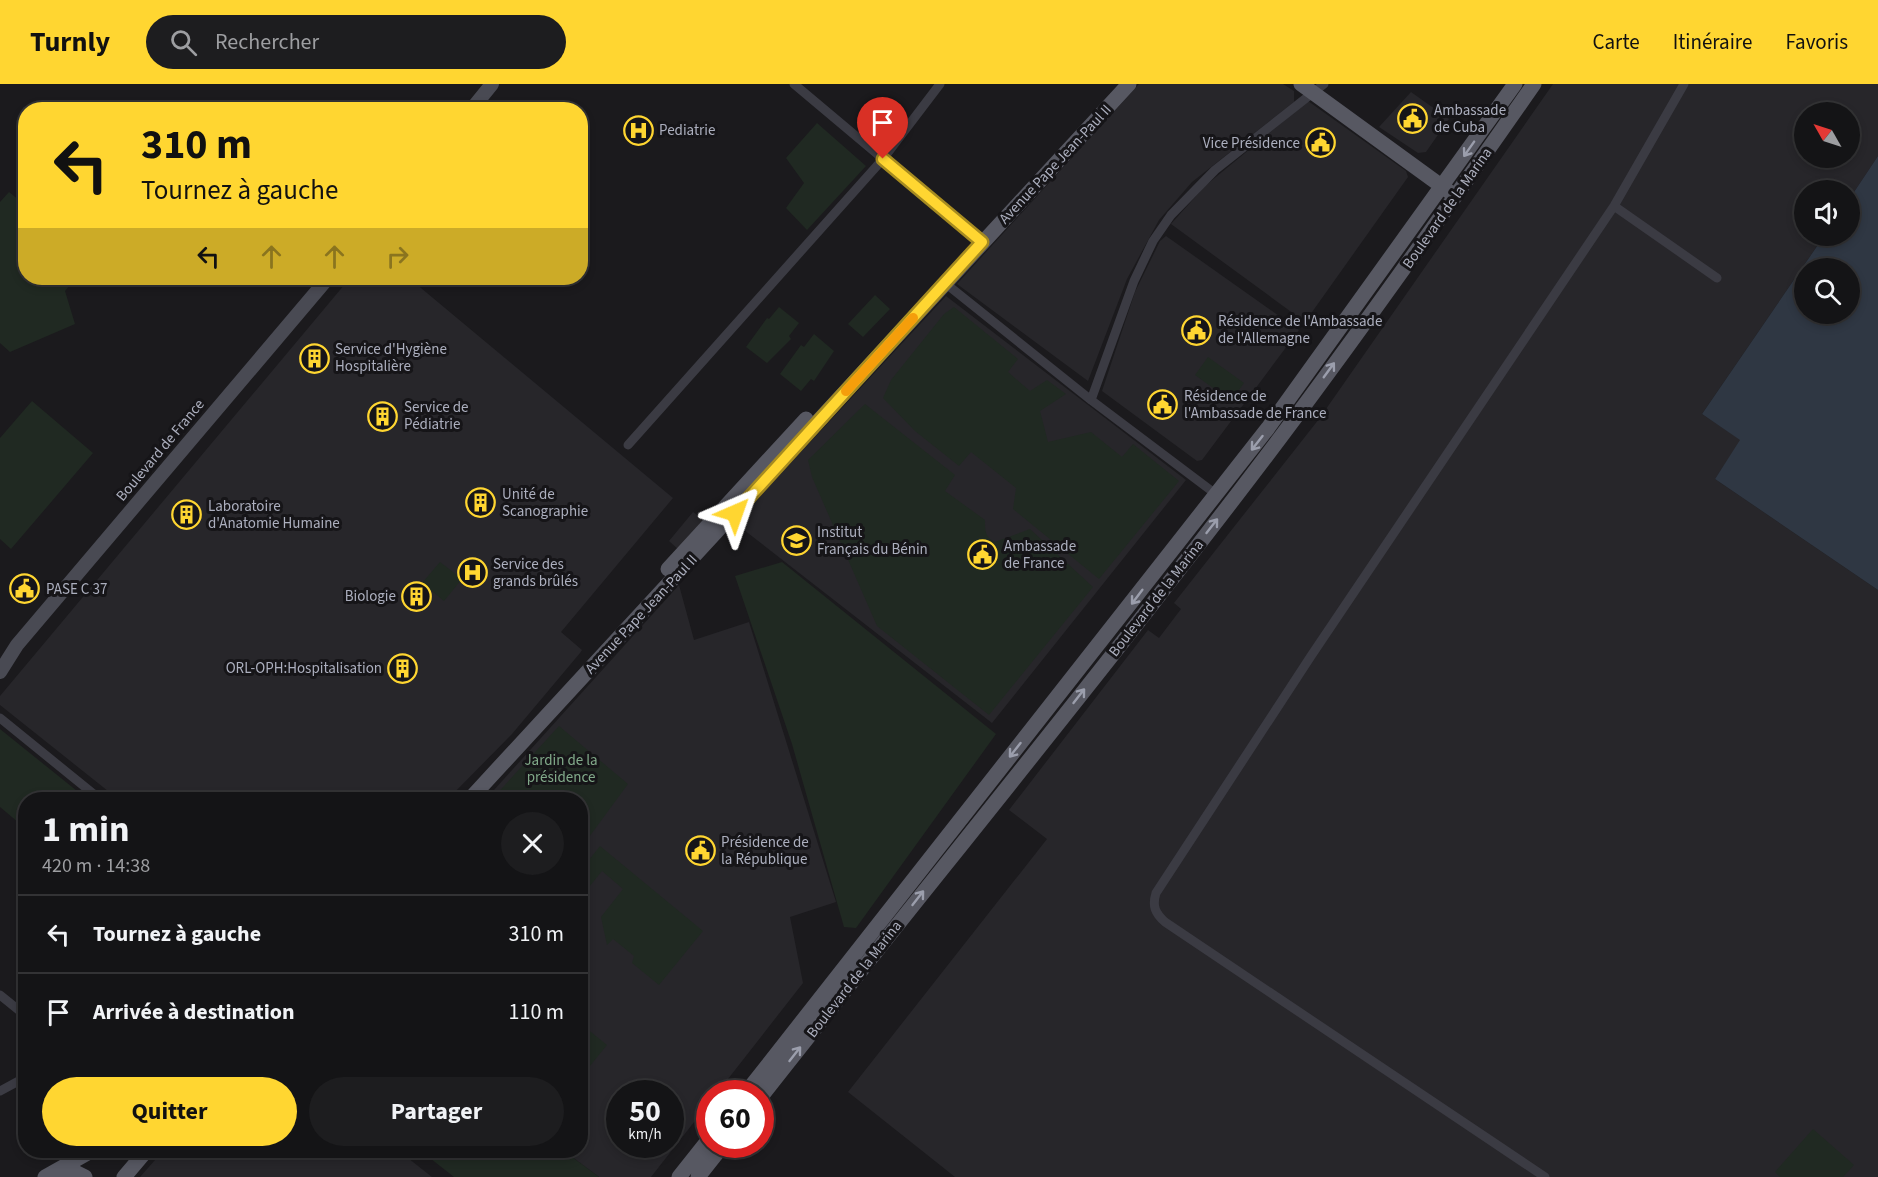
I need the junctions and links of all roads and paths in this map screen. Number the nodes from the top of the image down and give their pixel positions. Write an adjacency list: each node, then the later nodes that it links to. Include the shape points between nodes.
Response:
1 (492, 84): 10 (street)
2 (794, 84): 11 (street)
3 (940, 84): 11 (street)
4 (1116, 84): 14 (main road, Avenue Pape Jean-Paul II)
5 (1129, 84): 14 (main road, Avenue Pape Jean-Paul II)
6 (1515, 84): 12 (main road, Boulevard de la Marina, one-way to 12)
7 (1534, 84): 12 (main road, Boulevard de la Marina)
8 (1684, 84): 13 (street)
9 (1312, 87): 12 (main road); 18 (street, via 1201,183 1162,227 1131,288)
10 (477, 102)
11 (883, 159): 14 (street); 19 (street)
12 (1449, 192): 20 (main road, Boulevard de la Marina, one-way to 20); 29 (main road, Boulevard de la Marina, one-way to 12, via 1162,591 1280,437)
13 (1614, 206): 15 (street); 47 (street, via 1317,647 1155,893 1154,901 1158,916 1165,922)
14 (978, 239): 16 (main road, Avenue Pape Jean-Paul II); 21 (main road, Avenue Pape Jean-Paul II)
15 (1717, 278)
16 (945, 283): 18 (street); 21 (main road, Avenue Pape Jean-Paul II)
17 (322, 285): 22 (street, Boulevard de France)
18 (1091, 400): 20 (street)
19 (628, 445)
20 (1217, 495): 29 (main road, Boulevard de la Marina, one-way to 29)
21 (665, 581): 27 (main road, Avenue Pape Jean-Paul II); 28 (main road, Avenue Pape Jean-Paul II)
22 (17, 645): 23 (street, Boulevard de France); 24 (street, Boulevard de France)
23 (0, 656)
24 (0, 672)
25 (0, 718): 26 (street)
26 (91, 792)
27 (465, 792)
28 (476, 792)
29 (850, 972): 31 (main road, Boulevard de la Marina); 33 (main road, Boulevard de la Marina)
30 (0, 995): 32 (street)
31 (821, 996): 33 (main road); 34 (main road, Boulevard de la Marina)
32 (18, 1010)
33 (830, 1010): 35 (main road, Boulevard de la Marina, one-way to 33)
34 (756, 1080)
35 (774, 1080)
36 (18, 1081): 37 (street)
37 (0, 1091)
38 (696, 1156): 46 (main road)
39 (79, 1158): 42 (main road)
40 (140, 1158): 45 (main road)
41 (714, 1158): 43 (main road)
42 (49, 1175): 44 (main road, via 75,1172)
43 (700, 1176)
44 (85, 1177)
45 (124, 1177)
46 (679, 1177)
47 (1545, 1177)

